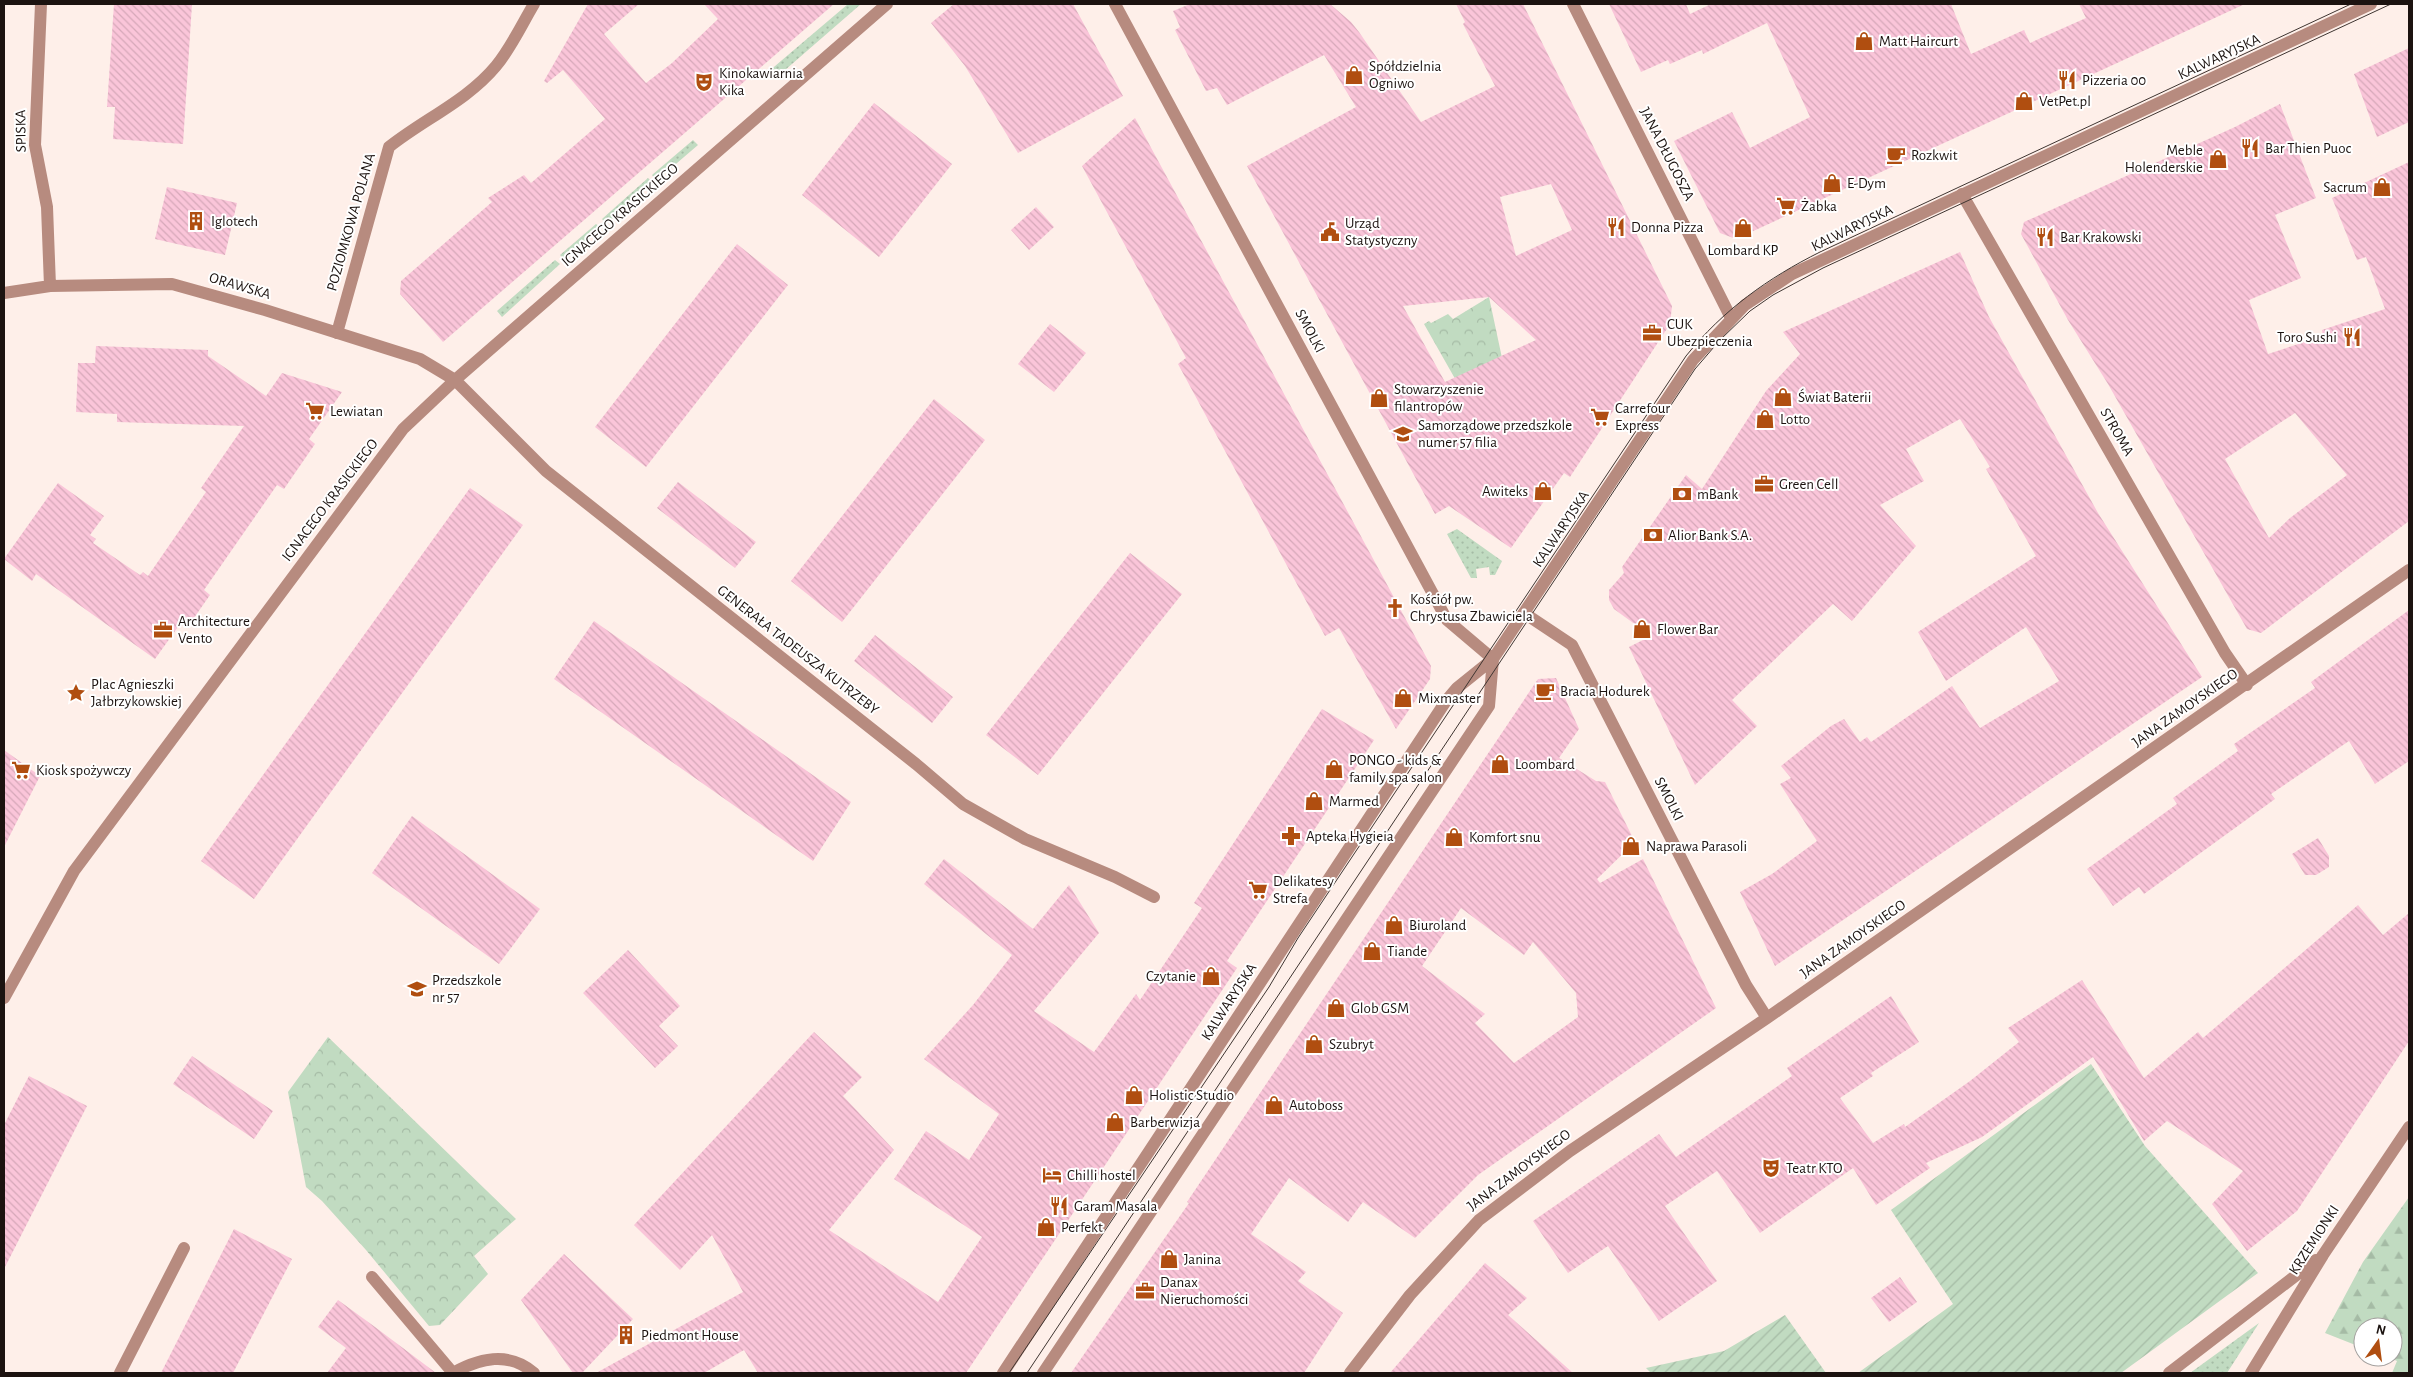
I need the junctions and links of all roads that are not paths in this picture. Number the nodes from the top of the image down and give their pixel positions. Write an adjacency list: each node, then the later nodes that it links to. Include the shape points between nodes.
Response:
1 (41, 4): 8 (street, SPISKA, via 35,145 47,207)
2 (534, 4): 11 (street, POZIOMKOWA POLANA, via 496,66 456,102 389,147)
3 (887, 4): 12 (street, IGNACEGO KRASICKIEGO)
4 (1115, 4): 15 (street, SMOLKI, via 1447,620)
5 (1573, 4): 10 (street, JANA DŁUGOSZA)
6 (2371, 4): 7 (street, KALWARYJSKA)
7 (1962, 194): 10 (street, KALWARYJSKA, via 1792,274); 16 (street, STROMA, via 2225,653)
8 (50, 286): 9 (street, ORAWSKA); 11 (street, ORAWSKA, via 172,284)
9 (4, 293)
10 (1731, 318): 14 (street, KALWARYJSKA, via 1693,360)
11 (337, 333): 12 (street, ORAWSKA, via 420,359)
12 (455, 380): 17 (street, GENERAŁA TADEUSZA KUTRZEBY, via 546,471 963,804 1025,839); 18 (street, IGNACEGO KRASICKIEGO, via 403,429 74,871)
13 (2409, 570): 16 (street, JANA ZAMOYSKIEGO)
14 (1524, 613): 15 (street, KALWARYJSKA); 19 (street, SMOLKI, via 1572,645 1742,976)
15 (1493, 659): 27 (street, KALWARYJSKA, via 1446,701); 28 (street, KALWARYJSKA, via 1489,706)
16 (2247, 685): 19 (street, JANA ZAMOYSKIEGO)
17 (1154, 897)
18 (4, 998)
19 (1767, 1018): 29 (street, JANA ZAMOYSKIEGO, via 1570,1150 1478,1220 1410,1295)
20 (2409, 1127): 22 (street, KRZEMIONKI)
21 (184, 1248): 24 (street)
22 (2323, 1255): 30 (street); 31 (street, KRZEMIONKI)
23 (372, 1276): 25 (street)
24 (120, 1373)
25 (453, 1373): 26 (street, via 470,1365 502,1359 517,1360)
26 (534, 1373)
27 (1003, 1373)
28 (1042, 1373)
29 (1350, 1373)
30 (2169, 1373)
31 (2251, 1373)

